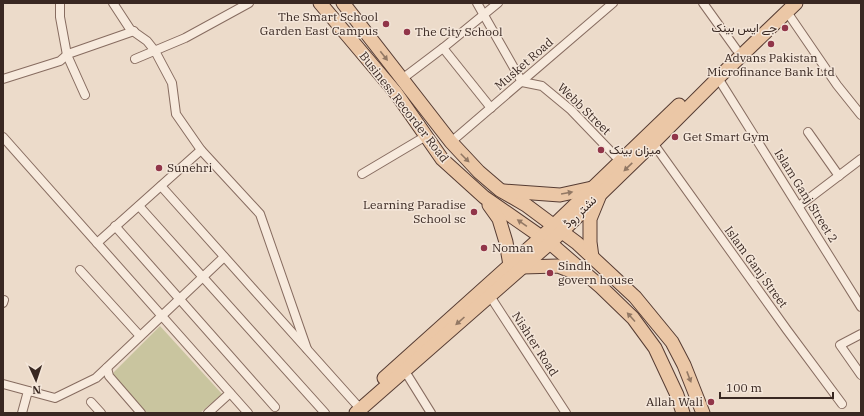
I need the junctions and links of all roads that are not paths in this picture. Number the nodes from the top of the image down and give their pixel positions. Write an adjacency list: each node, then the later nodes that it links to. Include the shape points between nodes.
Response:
1 (60, 3): 16 (street)
2 (113, 3): 12 (street)
3 (249, 3): 15 (street, via 185,38)
4 (320, 3): 26 (main road, Business Recorder Road, via 396,93)
5 (343, 3): 20 (main road, Business Recorder Road, one-way to 20)
6 (477, 3): 11 (street)
7 (498, 3): 11 (street)
8 (703, 3): 14 (street)
9 (611, 4): 21 (street, Musket Road)
10 (789, 6): 14 (main road, نشتر روڈ); 18 (main road, نشتر روڈ); 24 (street, via 837,85)
11 (484, 14): 13 (street); 21 (street)
12 (134, 31): 15 (street); 16 (street)
13 (443, 48): 20 (street); 23 (street)
14 (736, 49): 32 (main road, نشتر روڈ)
15 (155, 51): 17 (street); 30 (street, via 172,83 176,114)
16 (67, 55): 19 (street, via 60,61); 22 (street)
17 (135, 59)
18 (718, 78): 29 (main road, نشتر روڈ); 40 (street, Islam Ganj Street 2)
19 (3, 79)
20 (402, 79): 28 (main road, Business Recorder Road)
21 (522, 82): 23 (street, Musket Road); 32 (street, Webb Street, via 542,86 571,110)
22 (85, 95)
23 (491, 108): 28 (street, Musket Road)
24 (861, 115)
25 (808, 132): 34 (street)
26 (426, 136): 33 (street); 38 (main road, Business Recorder Road, via 442,159)
27 (3, 137): 44 (street)
28 (451, 142): 36 (main road, Business Recorder Road, one-way to 36)
29 (653, 143): 37 (main road, نشتر روڈ, one-way to 37); 65 (street, Islam Ganj Street)
30 (201, 150): 35 (street); 57 (street, via 260,214)
31 (861, 159): 34 (street)
32 (620, 161): 37 (main road, نشتر روڈ)
33 (362, 174)
34 (839, 176): 40 (street)
35 (161, 186): 39 (street); 45 (street)
36 (500, 190): 37 (main road, one-way to 37, via 560,194); 42 (main road, Business Recorder Road)
37 (596, 191): 42 (main road, نشتر روڈ); 46 (main road, via 590,219)
38 (484, 197): 43 (main road, Business Recorder Road, one-way to 38); 47 (main road, via 499,219)
39 (139, 206): 41 (street); 49 (street)
40 (799, 206): 53 (street, Islam Ganj Street 2)
41 (116, 226): 44 (street); 52 (street)
42 (557, 228): 43 (main road, نشتر روڈ); 46 (main road, Business Recorder Road)
43 (546, 240): 47 (main road, نشتر روڈ); 50 (main road, Business Recorder Road)
44 (97, 243): 54 (street)
45 (224, 257): 49 (street); 57 (street)
46 (592, 257): 78 (main road, Business Recorder Road, one-way to 78, via 635,297 672,342)
47 (516, 266): 50 (main road, via 558,266 577,272); 51 (main road, نشتر روڈ)
48 (80, 270): 56 (street)
49 (203, 277): 52 (street); 73 (street)
50 (601, 287): 77 (main road, Business Recorder Road, one-way to 50, via 655,348 633,318)
51 (487, 291): 58 (main road, نشتر روڈ); 76 (street, Nishter Road)
52 (180, 299): 54 (street); 66 (street)
53 (861, 307)
54 (162, 316): 56 (street); 63 (street)
55 (861, 334): 60 (street, via 840,345)
56 (140, 336): 59 (street)
57 (307, 349): 67 (street)
58 (402, 367): 67 (main road, نشتر روڈ); 75 (street)
59 (107, 368): 62 (street, via 96,378 55,398); 70 (street, via 108,376)
60 (861, 375)
61 (3, 384): 62 (street)
62 (28, 391): 68 (street)
63 (230, 393): 71 (street); 72 (street)
64 (91, 402): 69 (street)
65 (842, 404)
66 (275, 407)
67 (356, 408): 74 (main road, نشتر روڈ)
68 (22, 413)
69 (101, 413)
70 (141, 413)
71 (208, 413)
72 (248, 413)
73 (325, 413)
74 (346, 413)
75 (432, 413)
76 (566, 413)
77 (684, 413)
78 (703, 413)

